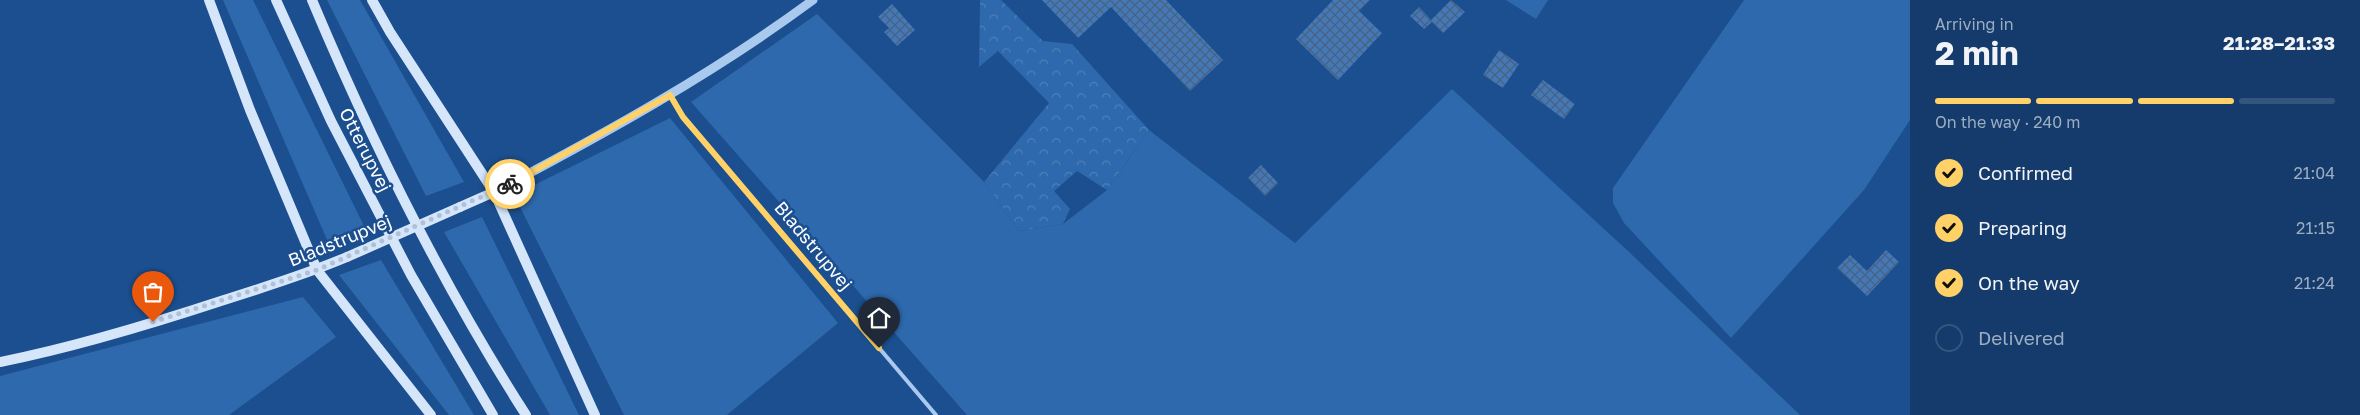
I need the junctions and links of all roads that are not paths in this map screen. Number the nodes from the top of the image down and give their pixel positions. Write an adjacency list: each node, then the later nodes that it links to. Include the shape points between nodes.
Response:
1 (209, 0): 8 (main road, via 250,110)
2 (276, 0): 11 (main road, Otterupvej, via 331,121 398,250)
3 (312, 0): 12 (main road, Otterupvej, via 353,98 430,251)
4 (372, 0): 7 (main road)
5 (812, 0): 6 (street, Bladstrupvej, via 730,58)
6 (670, 95): 7 (street, Bladstrupvej); 14 (lane, Bladstrupvej, via 683,117)
7 (494, 192): 8 (main road, Bladstrupvej, bridge); 13 (main road)
8 (317, 270): 9 (main road, Bladstrupvej, via 170,318); 10 (main road)
9 (0, 362)
10 (431, 415)
11 (493, 415)
12 (526, 415)
13 (595, 415)
14 (936, 415)

